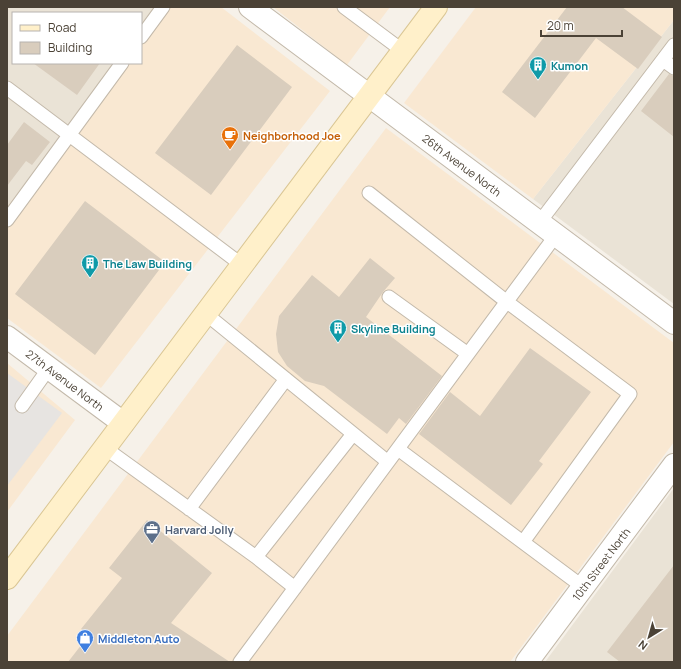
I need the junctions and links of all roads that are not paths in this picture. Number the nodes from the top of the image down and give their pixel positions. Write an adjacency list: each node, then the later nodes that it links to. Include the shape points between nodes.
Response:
1 (163, 7): 5 (lane)
2 (250, 7): 12 (street, 26th Avenue North)
3 (344, 7): 7 (lane)
4 (436, 7): 7 (main road)
5 (142, 36)
6 (674, 45): 8 (lane)
7 (403, 51): 12 (main road)
8 (663, 60): 10 (lane); 16 (lane)
9 (121, 64): 13 (lane)
10 (674, 68)
11 (7, 88): 13 (lane)
12 (369, 96): 16 (street, 26th Avenue North); 18 (main road)
13 (69, 135): 15 (lane); 18 (lane)
14 (369, 193): 20 (lane)
15 (7, 220)
16 (539, 223): 17 (street, 26th Avenue North)
17 (556, 235): 20 (lane); 22 (street, 26th Avenue North)
18 (242, 265): 21 (main road)
19 (388, 297): 24 (lane)
20 (507, 302): 24 (lane); 35 (lane, via 630,394)
21 (206, 314): 26 (lane); 28 (main road)
22 (674, 323)
23 (7, 337): 25 (street, 27th Avenue North)
24 (468, 354): 31 (lane)
25 (49, 368): 27 (lane); 28 (street, 27th Avenue North)
26 (286, 378): 29 (lane); 34 (lane)
27 (22, 406)
28 (123, 423): 30 (main road)
29 (353, 434): 32 (lane); 36 (lane)
30 (105, 448): 34 (lane); 37 (main road)
31 (398, 449): 32 (lane); 35 (lane)
32 (388, 462): 39 (lane)
33 (674, 465): 38 (street, 10th Street North)
34 (189, 509): 36 (lane)
35 (523, 542): 38 (lane)
36 (256, 557): 39 (lane)
37 (7, 578)
38 (583, 587): 41 (street, 10th Street North)
39 (295, 588): 40 (lane)
40 (240, 662)
41 (527, 662)

